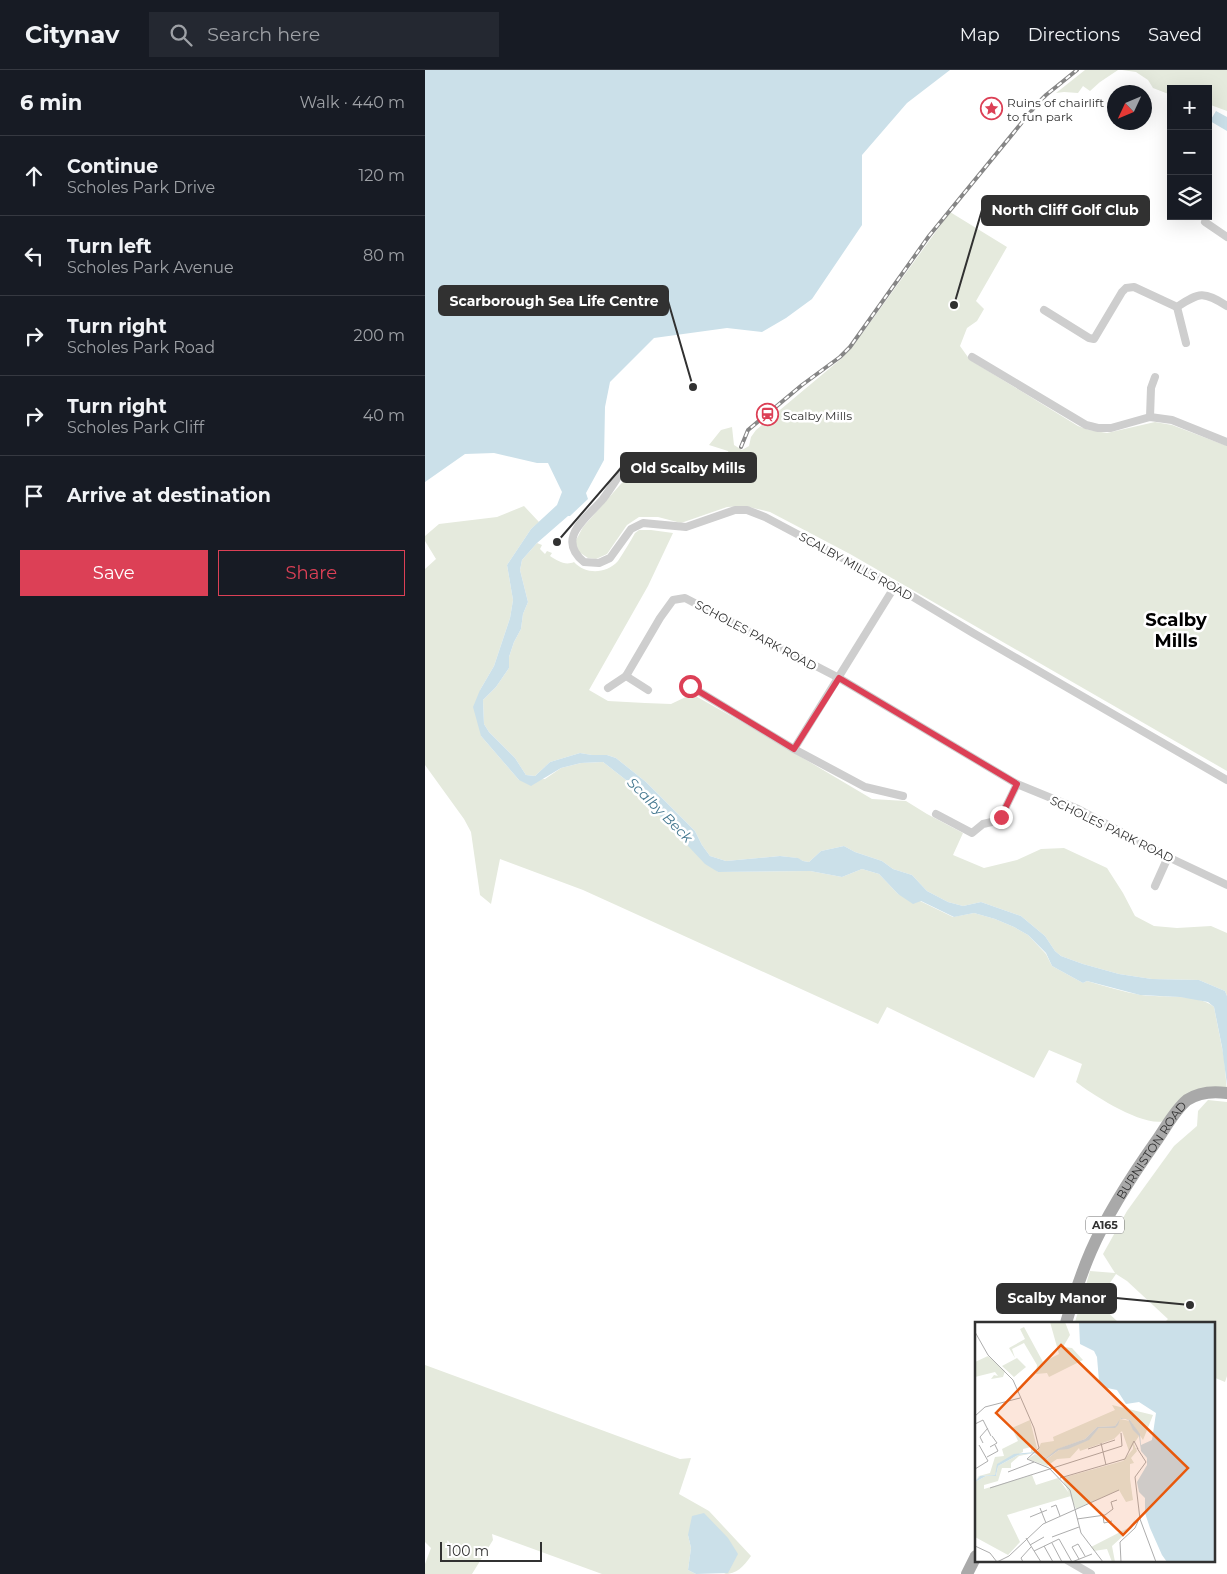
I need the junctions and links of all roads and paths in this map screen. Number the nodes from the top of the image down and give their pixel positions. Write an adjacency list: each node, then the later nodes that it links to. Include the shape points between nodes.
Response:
1 (1205, 222): 2 (street)
2 (1227, 237)
3 (1227, 306): 4 (street, via 1203,295)
4 (1177, 307): 5 (street, via 1134,287 1126,288 1094,339); 6 (street)
5 (1044, 310)
6 (1186, 343)
7 (972, 357): 9 (street, via 1086,425 1111,428)
8 (1155, 377): 9 (street, via 1151,388)
9 (1150, 417): 10 (street, via 1172,420)
10 (1227, 442)
11 (627, 463): 12 (street, SCALBY MILLS ROAD, via 572,536 573,550 584,562 599,563 610,558 624,536 643,523 686,527 735,510 747,510)
12 (895, 586): 14 (street); 19 (street, SCALBY MILLS ROAD)
13 (626, 676): 14 (street, SCHOLES PARK ROAD, via 673,600 685,598); 16 (street, SCHOLES PARK ROAD); 17 (street)
14 (839, 678): 18 (street); 20 (street, SCHOLES PARK ROAD)
15 (690, 686): 18 (street)
16 (608, 688)
17 (647, 690)
18 (794, 749): 21 (street, via 865,787)
19 (1227, 780)
20 (1017, 784): 22 (street, via 1001,817 971,833); 23 (street, SCHOLES PARK ROAD, via 1078,809)
21 (903, 796)
22 (936, 814)
23 (1169, 857): 24 (street, SCHOLES PARK ROAD); 25 (street)
24 (1227, 885)
25 (1155, 886)
26 (1223, 1093): 27 (main road, BURNISTON ROAD / A165, via 1204,1093 1188,1099 1141,1164 1092,1250)
27 (1065, 1322)
28 (975, 1558): 30 (main road)
29 (1070, 1562): 31 (street)
30 (967, 1574)
31 (1091, 1574)

